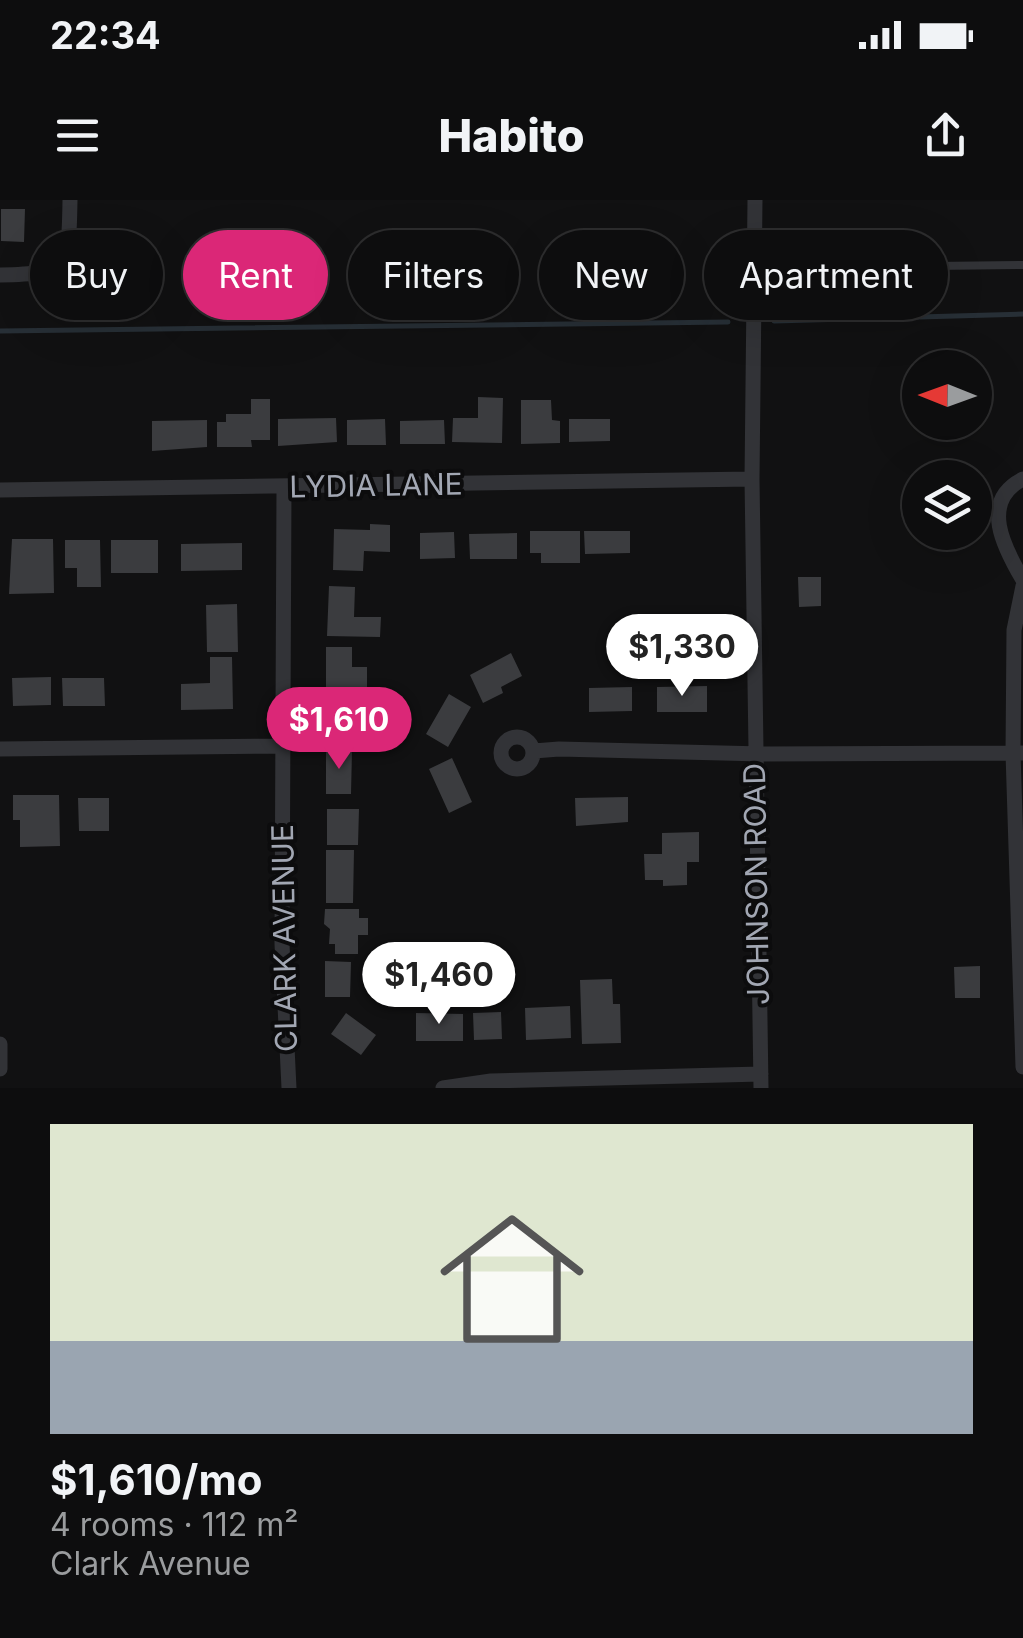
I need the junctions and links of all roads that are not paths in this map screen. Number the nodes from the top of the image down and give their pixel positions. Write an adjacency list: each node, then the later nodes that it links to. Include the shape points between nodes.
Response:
1 (70, 200): 6 (street, via 68,251 60,264 37,274)
2 (755, 200): 3 (street, JOHNSON ROAD)
3 (755, 230)
4 (1023, 265): 5 (lane)
5 (948, 266)
6 (0, 274)
7 (754, 320): 8 (street, JOHNSON ROAD)
8 (752, 479): 10 (street, LYDIA LANE); 17 (street, JOHNSON ROAD)
9 (1023, 480): 12 (street, via 1005,490 998,512 1002,545)
10 (284, 488): 11 (street, LYDIA LANE); 13 (street, CLARK AVENUE)
11 (0, 490)
12 (1023, 583): 16 (street, via 1014,630)
13 (282, 746): 14 (street); 25 (street, CLARK AVENUE)
14 (0, 750)
15 (534, 752): 17 (street)
16 (1018, 752): 17 (street); 18 (street)
17 (755, 753): 22 (street, JOHNSON ROAD)
18 (1022, 995): 20 (street)
19 (0, 1044): 21 (street)
20 (1023, 1067)
21 (0, 1069)
22 (761, 1081): 23 (street)
23 (644, 1082): 24 (street)
24 (550, 1084): 26 (street, via 491,1080)
25 (289, 1088)
26 (443, 1088)

